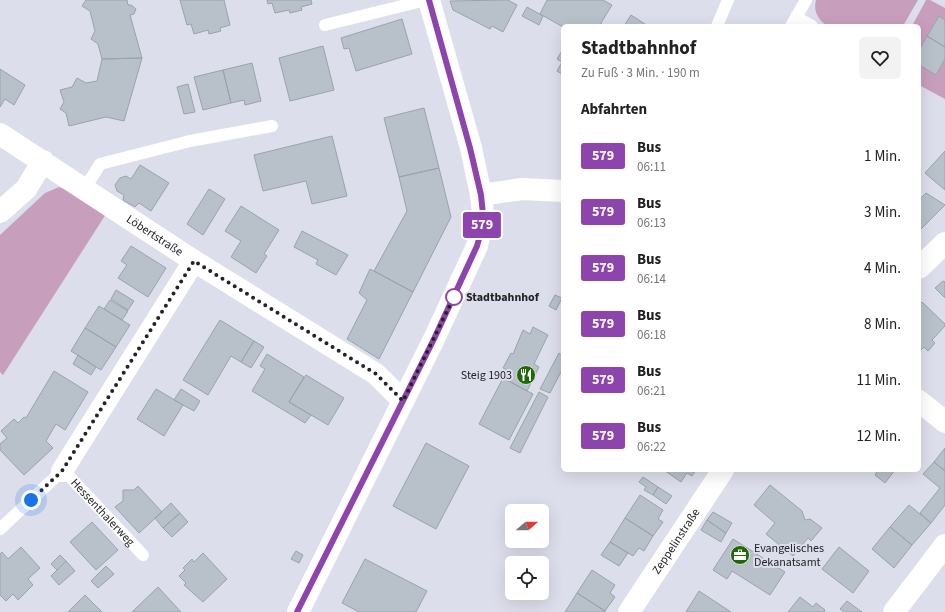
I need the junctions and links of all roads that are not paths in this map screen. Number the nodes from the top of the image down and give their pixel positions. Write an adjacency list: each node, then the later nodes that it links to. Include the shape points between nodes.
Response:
1 (428, 0): 6 (lane); 12 (street, via 462,114)
2 (728, 0): 5 (lane)
3 (806, 0): 4 (lane)
4 (794, 22)
5 (718, 24)
6 (325, 25)
7 (272, 126): 10 (lane, via 190,141 100,164)
8 (0, 134): 9 (street, Löbertstraße)
9 (43, 161): 10 (street, Löbertstraße); 13 (street, via 26,189)
10 (84, 190): 15 (street, Löbertstraße)
11 (561, 191): 12 (street, via 522,189)
12 (481, 195): 17 (street, via 483,214 477,246)
13 (0, 212)
14 (945, 243): 16 (street)
15 (194, 261): 17 (street, Löbertstraße, via 376,374); 20 (street, Hessenthalerweg)
16 (921, 266)
17 (403, 401): 25 (street)
18 (921, 403): 19 (street)
19 (945, 422)
20 (62, 471): 22 (lane, Hessenthalerweg); 24 (lane, Hessenthalerweg)
21 (722, 472): 26 (street, Zeppelinstraße)
22 (0, 529)
23 (945, 546): 27 (street)
24 (142, 555)
25 (298, 612)
26 (629, 612)
27 (894, 612)

